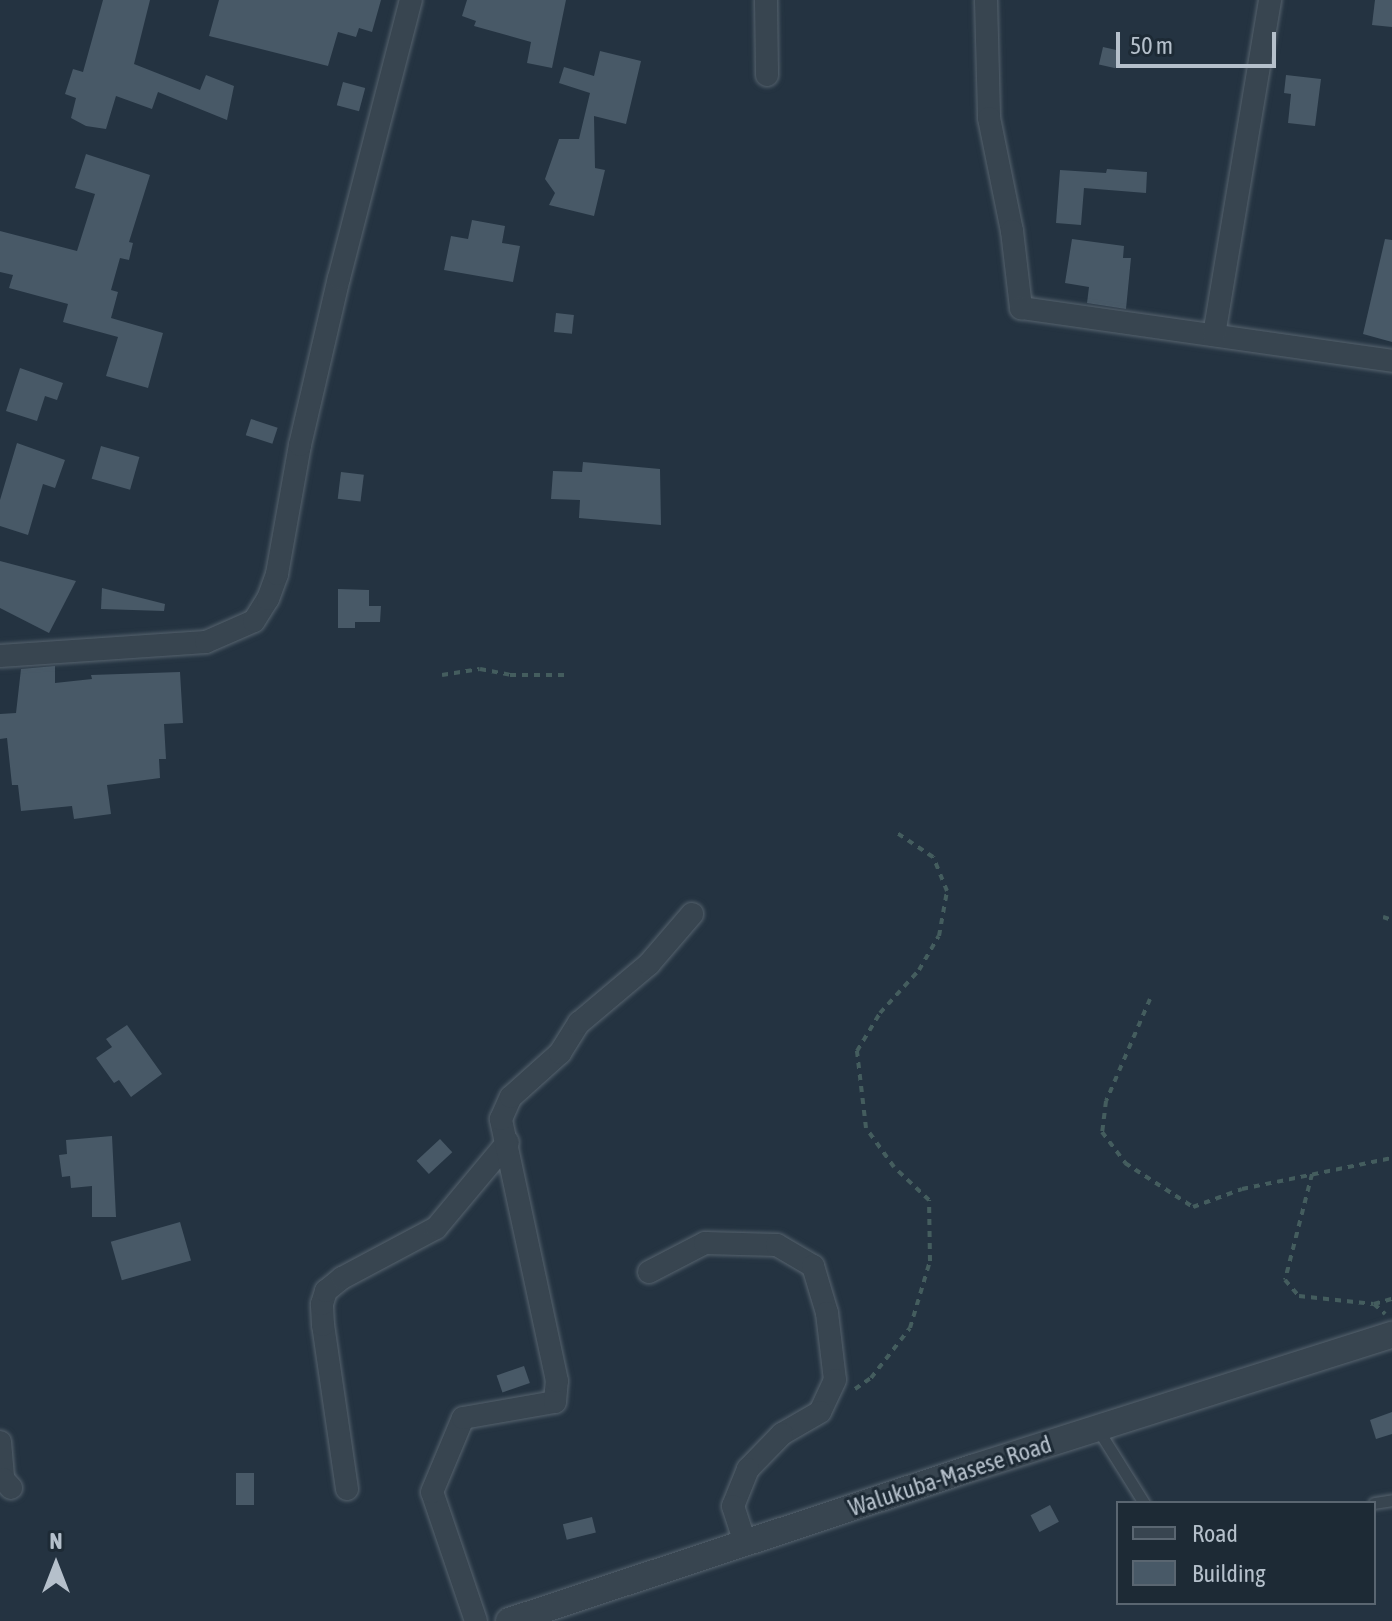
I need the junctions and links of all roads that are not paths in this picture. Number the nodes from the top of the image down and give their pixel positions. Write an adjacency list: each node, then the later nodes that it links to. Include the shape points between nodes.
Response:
1 (411, 0): 8 (street, via 339,278 268,599 254,621 206,642)
2 (766, 0): 5 (street)
3 (986, 0): 6 (street, via 989,118 1021,308)
4 (1270, 0): 6 (street)
5 (767, 75)
6 (1214, 335): 7 (street)
7 (1392, 361)
8 (0, 656)
9 (692, 914): 10 (street, via 649,964 579,1023 560,1053 511,1097 501,1119)
10 (508, 1142): 16 (street, via 436,1228 326,1291 325,1340); 19 (street, via 557,1381 555,1402 463,1418 432,1492)
11 (649, 1272): 18 (street, via 705,1243 777,1245 813,1266 827,1313 835,1380 820,1412 782,1434 748,1469 733,1506)
12 (1392, 1335): 13 (street, Walukuba-Masese Road)
13 (1097, 1428): 17 (lane); 18 (street, Walukuba-Masese Road)
14 (0, 1442): 15 (street, via 3,1479)
15 (11, 1488)
16 (347, 1489)
17 (1143, 1501)
18 (745, 1543): 20 (street, Walukuba-Masese Road)
19 (476, 1621)
20 (509, 1621)

